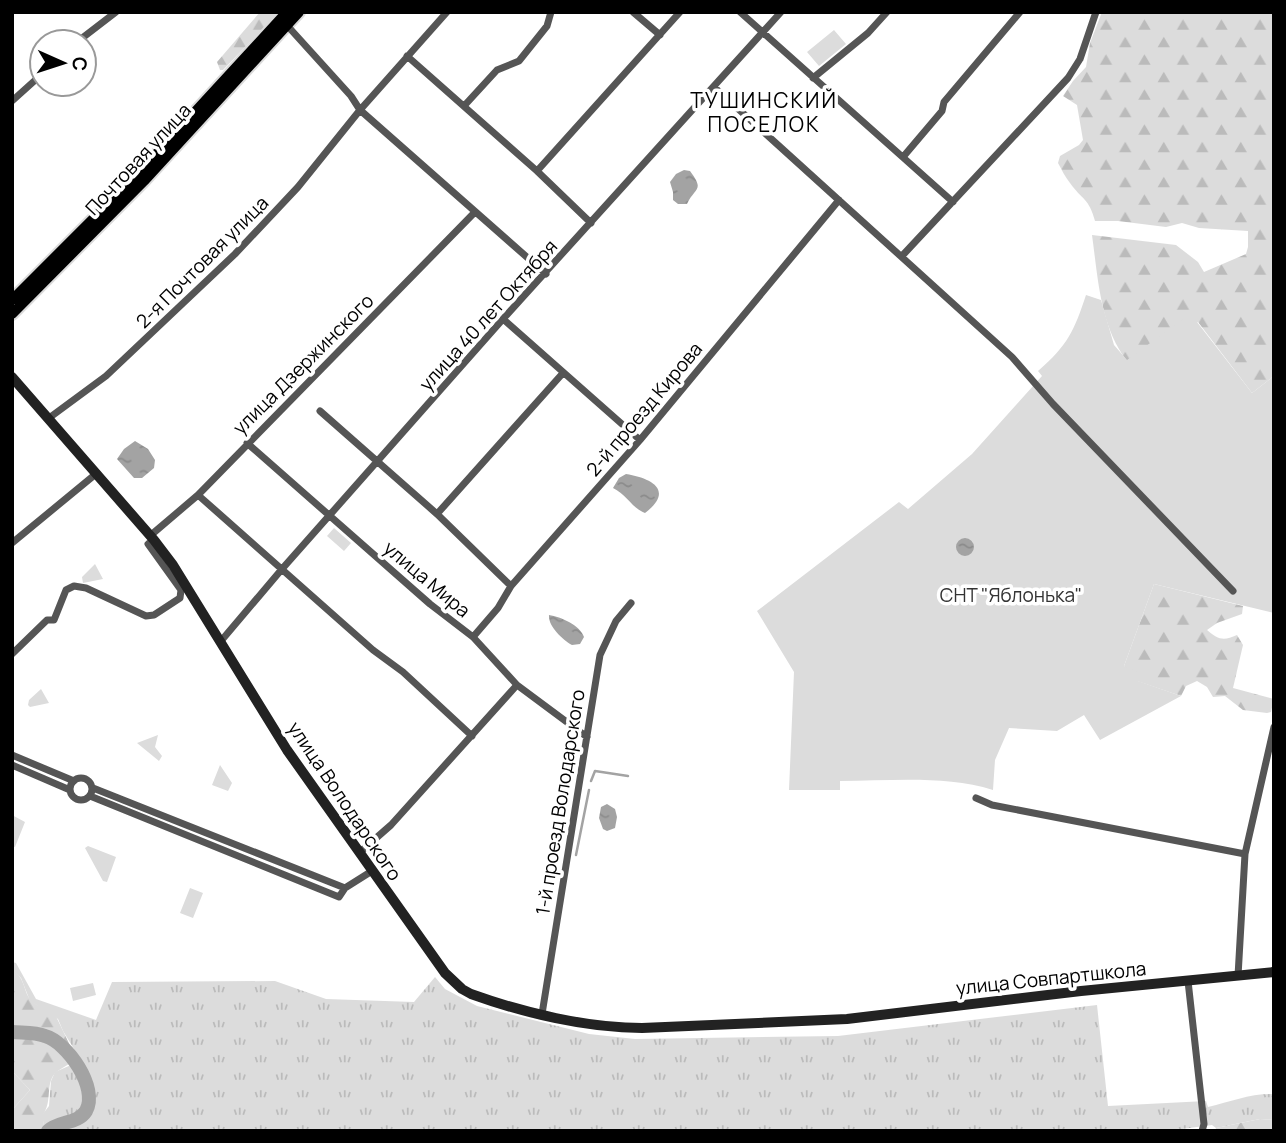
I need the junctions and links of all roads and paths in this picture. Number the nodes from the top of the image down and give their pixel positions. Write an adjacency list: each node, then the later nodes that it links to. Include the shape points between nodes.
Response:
1 (116, 12): 13 (street)
2 (299, 12): 12 (main road)
3 (447, 12): 16 (street, 2-я Почтовая улица)
4 (551, 12): 21 (street, via 547,26 519,61 497,70)
5 (633, 12): 15 (street)
6 (680, 12): 15 (street)
7 (740, 12): 14 (street)
8 (781, 12): 14 (street, улица 40 лет Октября)
9 (887, 12): 17 (street)
10 (1020, 12): 23 (street)
11 (1096, 12): 26 (street, via 1080,59 1068,78)
12 (285, 19): 22 (street); 31 (main road, Почтовая улица); 32 (main road, Почтовая улица, via 144,181)
13 (95, 28)
14 (762, 32): 17 (street); 19 (street, улица 40 лет Октября)
15 (660, 35): 24 (street)
16 (408, 56): 21 (street); 22 (street, 2-я Почтовая улица)
17 (813, 78): 23 (street)
18 (28, 87): 20 (street)
19 (714, 87): 25 (street); 28 (street, улица 40 лет Октября)
20 (12, 101)
21 (464, 106): 24 (street)
22 (360, 110): 27 (street); 37 (street, 2-я Почтовая улица, via 236,254 106,376)
23 (902, 157): 26 (street)
24 (537, 172): 28 (street)
25 (839, 200): 29 (street); 38 (street, 2-й проезд Кирова)
26 (953, 202): 29 (street)
27 (475, 212): 30 (street); 39 (street, улица Дзержинского)
28 (591, 223): 30 (street, улица 40 лет Октября)
29 (902, 257): 49 (street, via 1012,357)
30 (546, 274): 33 (street, улица 40 лет Октября)
31 (12, 300)
32 (12, 314)
33 (503, 319): 34 (street); 40 (street, улица 40 лет Октября)
34 (563, 373): 38 (street); 43 (street)
35 (12, 377): 37 (street, улица Володарского)
36 (320, 411): 40 (street)
37 (49, 418): 41 (street, улица Володарского)
38 (640, 440): 48 (street, 2-й проезд Кирова)
39 (247, 443): 42 (street, улица Дзержинского); 44 (street, улица Мира)
40 (378, 462): 43 (street); 44 (street, улица 40 лет Октября)
41 (97, 473): 45 (street, улица Володарского); 46 (street)
42 (198, 495): 45 (street, улица Дзержинского); 47 (street)
43 (437, 514): 48 (street)
44 (330, 516): 47 (street, улица 40 лет Октября); 51 (street, улица Мира)
45 (153, 537): 52 (street, улица Володарского); 53 (street, via 148,544 181,590 180,598 146,616 86,589 70,587 54,620 47,621)
46 (12, 543)
47 (282, 569): 52 (street, улица 40 лет Октября); 56 (street)
48 (512, 586): 51 (street, 2-й проезд Кирова)
49 (1233, 591)
50 (631, 603): 57 (street, 1-й проезд Володарского, via 616,621 600,656)
51 (473, 637): 54 (street, улица Мира)
52 (221, 641): 64 (street, улица Володарского)
53 (12, 654)
54 (517, 685): 56 (street); 57 (street, улица Мира)
55 (1274, 727): 65 (street)
56 (472, 736): 64 (street, via 391,825)
57 (587, 737): 71 (street, 1-й проезд Володарского)
58 (12, 755): 60 (street)
59 (12, 765): 61 (street)
60 (74, 780): 61 (street); 62 (street, via 85,778)
61 (70, 790): 62 (street, via 78,800)
62 (91, 792): 67 (street); 67 (street, via 339,897)
63 (976, 798): 65 (street, via 992,805)
64 (359, 853): 66 (street, улица Володарского)
65 (1245, 853): 69 (street)
66 (372, 871): 67 (street); 71 (street, улица Володарского, via 452,982 471,994)
67 (345, 888)
68 (1274, 972): 69 (street, улица Совпартшкола)
69 (1238, 976): 70 (street, улица Совпартшкола)
70 (1188, 981): 72 (street, улица Совпартшкола); 73 (street)
71 (542, 1013): 72 (street, улица Володарского, via 619,1028)
72 (775, 1023)
73 (1202, 1131)

